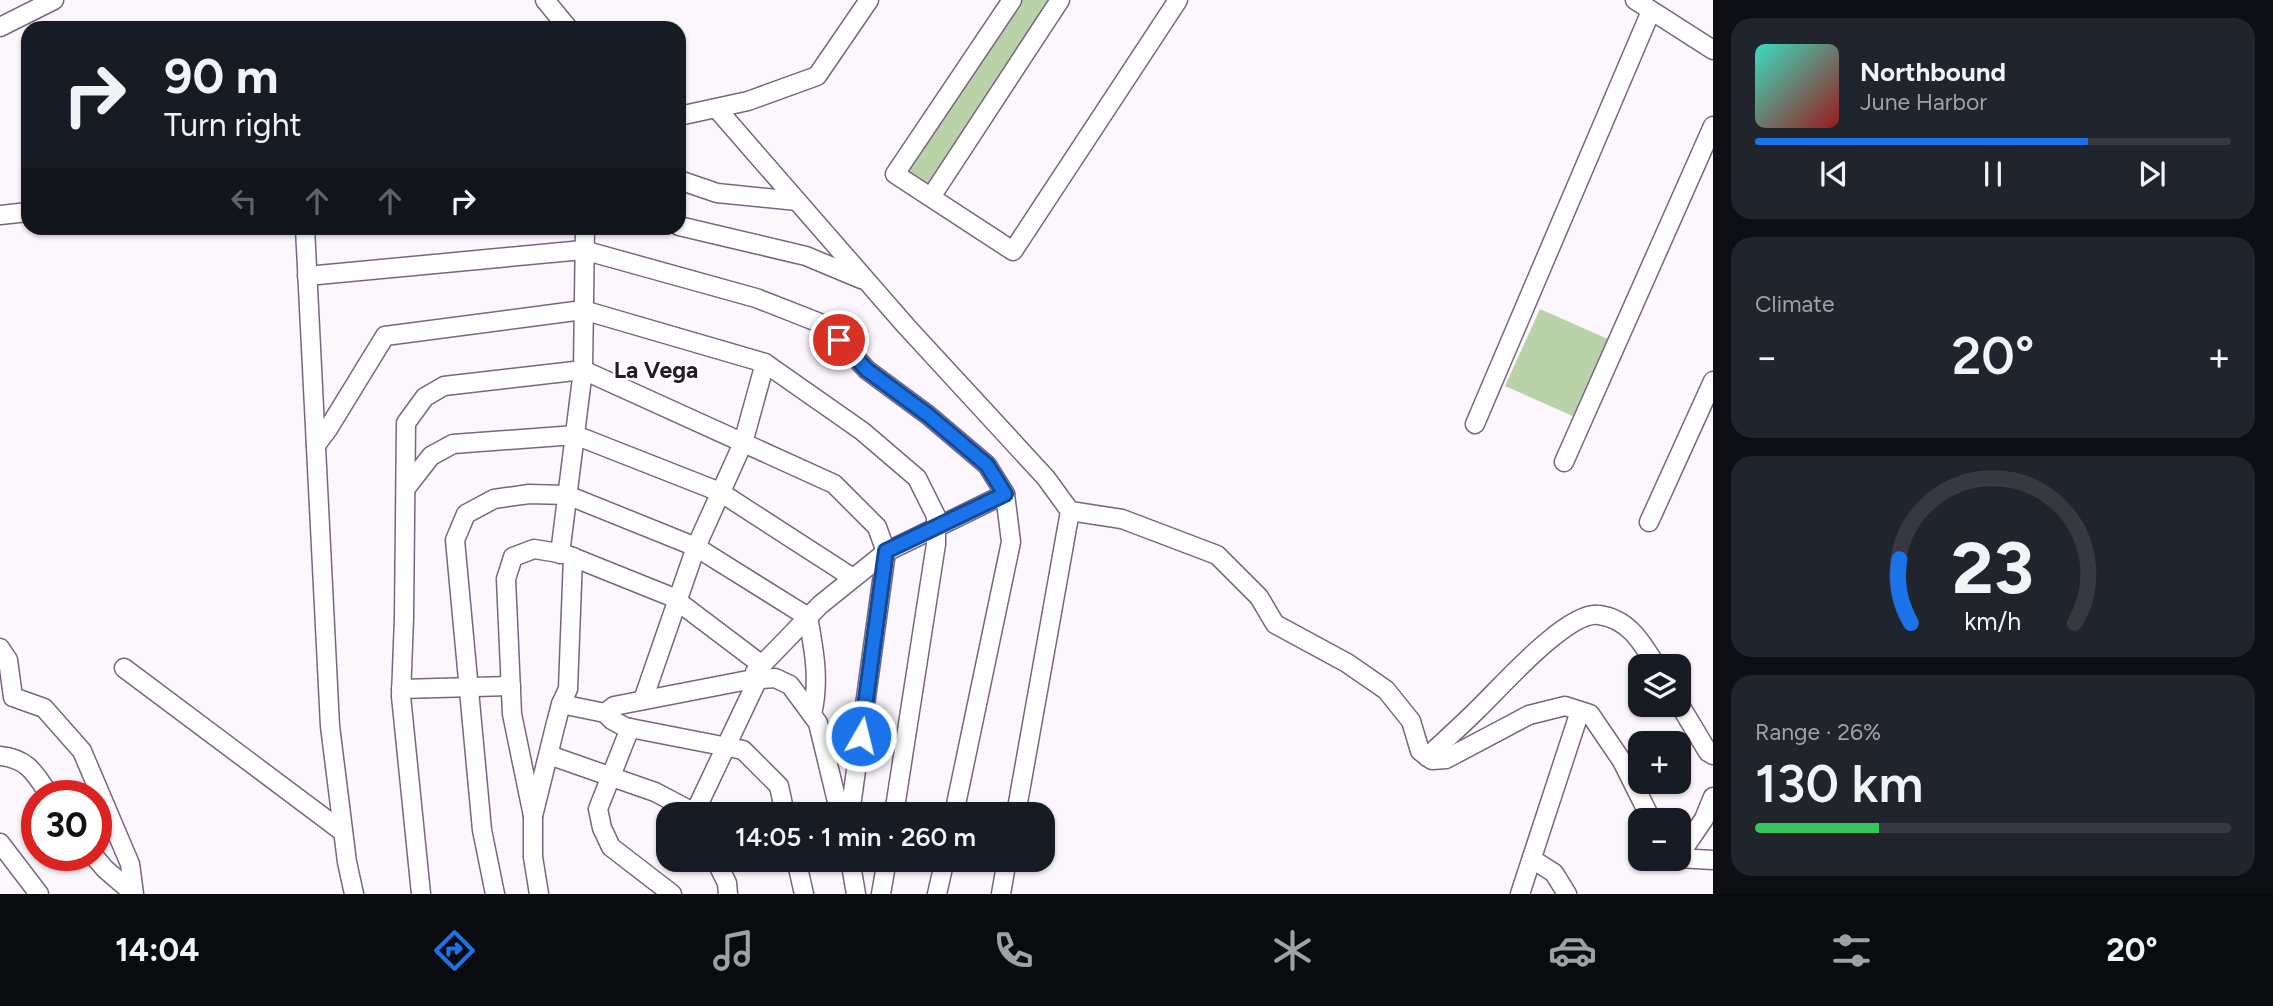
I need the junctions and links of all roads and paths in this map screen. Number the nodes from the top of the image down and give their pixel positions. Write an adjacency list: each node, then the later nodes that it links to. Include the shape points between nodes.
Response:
1 (54, 0): 10 (street)
2 (545, 0): 9 (street)
3 (869, 0): 12 (street, via 817,76)
4 (1012, 0): 16 (street, via 895,174)
5 (1060, 0): 16 (street)
6 (1178, 0): 16 (street, via 1013,251)
7 (1635, 0): 8 (street)
8 (1651, 11): 11 (street); 30 (street)
9 (562, 21)
10 (0, 27)
11 (1713, 50)
12 (717, 109): 13 (street); 17 (street)
13 (686, 115)
14 (1713, 126): 34 (street)
15 (686, 182): 17 (street, via 717,193)
16 (931, 197)
17 (797, 201): 25 (street)
18 (21, 213): 19 (street)
19 (0, 215)
20 (686, 228): 25 (street, via 806,256)
21 (305, 235): 24 (street)
22 (584, 235): 23 (street)
23 (583, 250): 24 (street); 26 (street); 37 (street, via 756,298 825,325 867,370 987,465)
24 (307, 276): 33 (street)
25 (867, 281): 39 (street, via 1046,478)
26 (583, 310): 27 (street); 28 (street); 33 (street, via 385,336)
27 (765, 363): 32 (street); 41 (street, via 862,430 917,478 936,516)
28 (583, 370): 31 (street); 32 (street); 35 (street, via 444,386 425,397 406,423)
29 (1713, 382): 40 (street)
30 (1475, 424)
31 (575, 435): 35 (street, via 453,444 431,456); 36 (street); 38 (street)
32 (743, 443): 36 (street); 43 (street, via 834,484 877,527)
33 (316, 445): 81 (street, via 330,726)
34 (1564, 462)
35 (406, 488): 54 (street)
36 (720, 492): 42 (street); 45 (street)
37 (1005, 494): 41 (street); 77 (street, via 1011,542)
38 (567, 495): 42 (street); 44 (street); 52 (street, via 494,499 466,514 456,540)
39 (1070, 512): 66 (street, via 1122,519 1217,555 1259,597 1275,624 1386,690 1411,721 1420,751); 78 (street)
40 (1649, 522)
41 (936, 526): 43 (street); 76 (street)
42 (696, 547): 46 (street); 47 (street)
43 (886, 551): 45 (street); 75 (street)
44 (566, 556): 46 (street); 53 (street, via 534,549 513,557 506,579); 57 (street, via 568,689)
45 (853, 578): 47 (street)
46 (677, 601): 51 (street); 55 (street)
47 (808, 617): 51 (street); 60 (street, via 816,663)
48 (0, 648): 56 (street, via 8,660)
49 (1649, 654): 66 (street, via 1621,622 1597,614 1574,621 1520,665)
50 (124, 668): 81 (street)
51 (756, 675): 55 (street); 60 (street, via 790,685); 63 (street)
52 (468, 686): 53 (street); 54 (street); 99 (street, via 482,830)
53 (511, 686): 80 (street, via 512,714)
54 (401, 690): 98 (street)
55 (643, 700): 59 (street, via 614,706)
56 (7, 702): 95 (street, via 44,708 82,751 130,864)
57 (561, 704): 59 (street); 64 (street)
58 (1580, 711): 66 (street, via 1565,706 1529,715 1446,759); 79 (street, via 1590,714 1622,761); 84 (street)
59 (605, 713): 62 (street)
60 (811, 714): 74 (street, via 818,723)
61 (1687, 717): 65 (street)
62 (630, 728): 63 (street); 68 (street)
63 (726, 747): 72 (street); 73 (street, via 743,750 779,786)
64 (549, 755): 68 (street); 80 (street)
65 (1713, 755)
66 (1427, 757)
67 (4, 760): 69 (street, via 26,763)
68 (610, 775): 71 (street); 94 (street, via 598,809 611,848)
69 (38, 780)
70 (1713, 797): 82 (street)
71 (674, 802)
72 (700, 802)
73 (782, 802)
74 (837, 802)
75 (852, 802)
76 (896, 802)
77 (957, 802)
78 (1018, 802)
79 (1646, 808)
80 (533, 816): 100 (street)
81 (343, 832): 97 (street)
82 (1691, 838)
83 (0, 843): 96 (street)
84 (1532, 859): 107 (street); 108 (street, via 1554,873)
85 (1691, 859): 86 (street)
86 (1713, 860)
87 (106, 871): 95 (street)
88 (722, 872): 101 (street)
89 (799, 872): 102 (street)
90 (852, 872): 103 (street)
91 (885, 872): 104 (street)
92 (941, 872): 105 (street)
93 (1005, 872): 106 (street)
94 (665, 892)
95 (134, 893)
96 (39, 894)
97 (354, 894)
98 (421, 894)
99 (495, 894)
100 (539, 894)
101 (728, 894)
102 (804, 894)
103 (856, 894)
104 (881, 894)
105 (937, 894)
106 (1001, 894)
107 (1520, 894)
108 (1567, 894)

